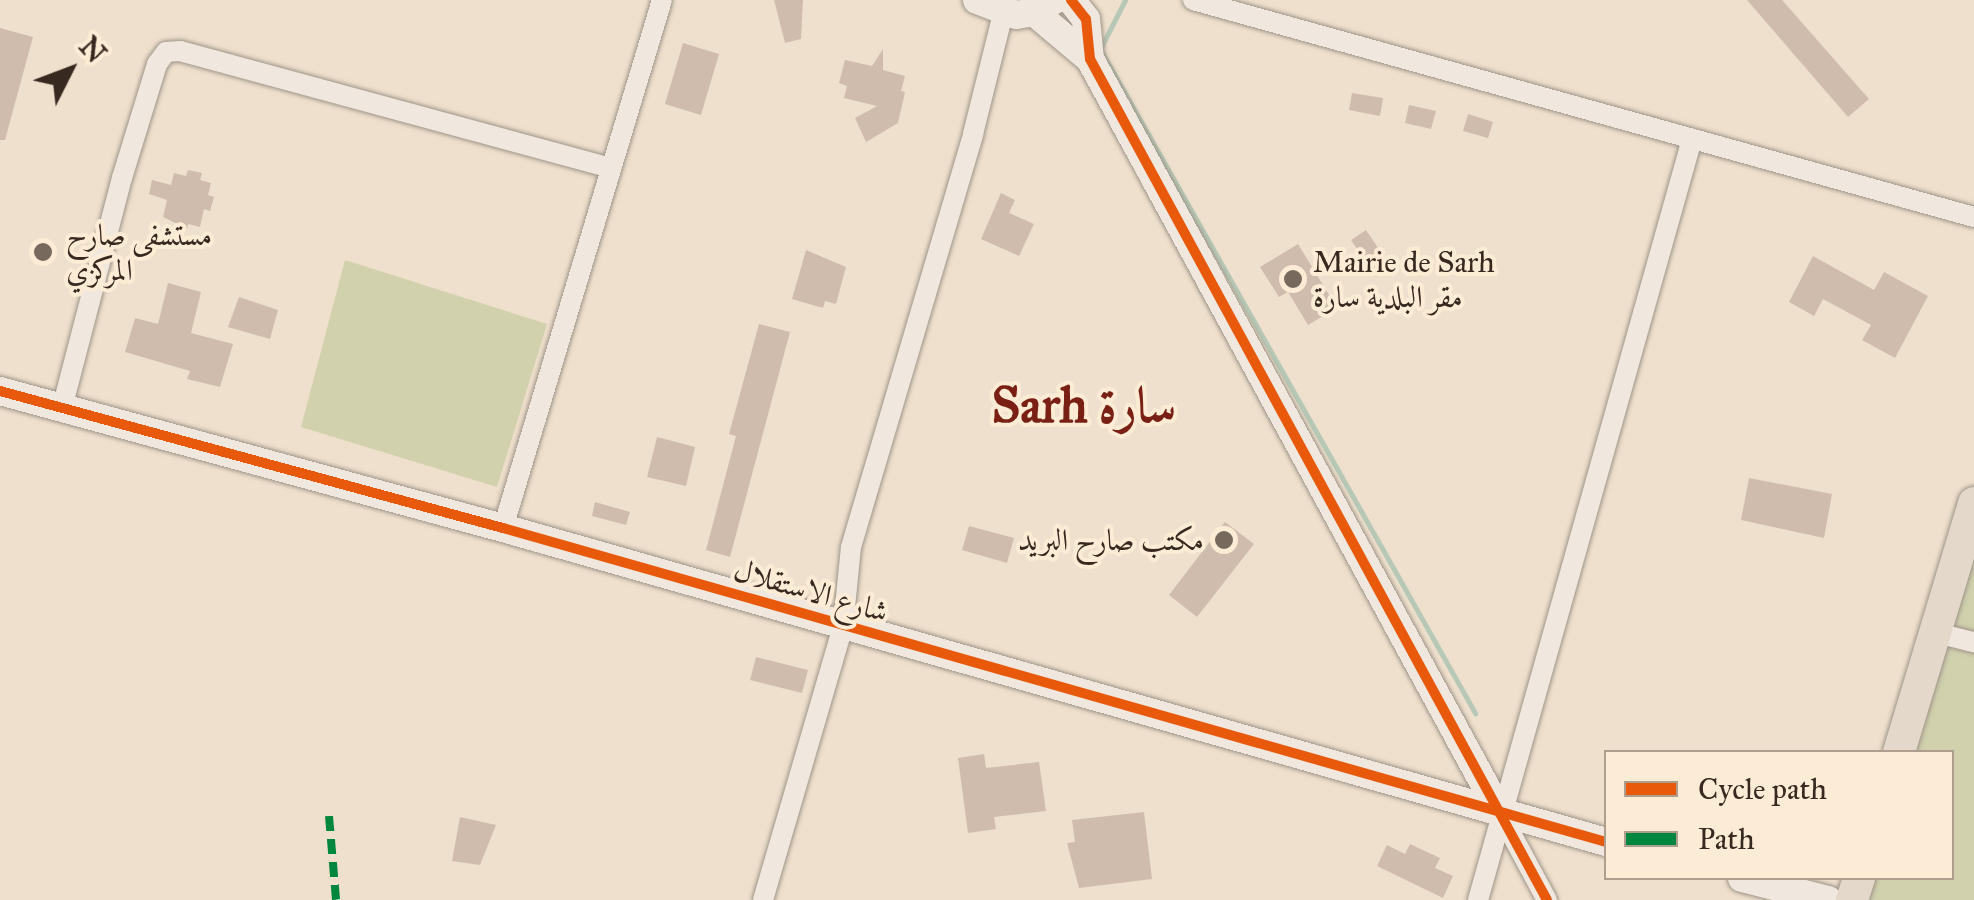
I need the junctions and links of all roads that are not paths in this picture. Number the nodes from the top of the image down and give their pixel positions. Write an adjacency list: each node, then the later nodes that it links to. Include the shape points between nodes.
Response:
1 (662, 0): 9 (street)
2 (977, 0): 6 (street)
3 (1072, 0): 7 (street, via 1086,20)
4 (1193, 0): 8 (street)
5 (1044, 6): 6 (street); 7 (street)
6 (1003, 14): 15 (street, via 974,134 851,547)
7 (1090, 59): 19 (street)
8 (1692, 139): 10 (street); 19 (street)
9 (610, 168): 12 (street, via 166,52 122,178); 14 (street)
10 (1974, 217)
11 (0, 392): 12 (street, شارع الاستقلال)
12 (62, 408): 14 (street, شارع الاستقلال)
13 (1974, 503): 16 (main road)
14 (503, 528): 15 (street, شارع الاستقلال)
15 (844, 627): 19 (street, شارع الاستقلال); 23 (street)
16 (1937, 632): 17 (street); 18 (main road)
17 (1974, 642)
18 (1900, 750)
19 (1499, 812): 20 (street, شارع الاستقلال); 22 (street); 24 (street)
20 (1604, 841)
21 (1750, 880): 25 (street)
22 (1474, 898)
23 (765, 899)
24 (1547, 900)
25 (1828, 900)

